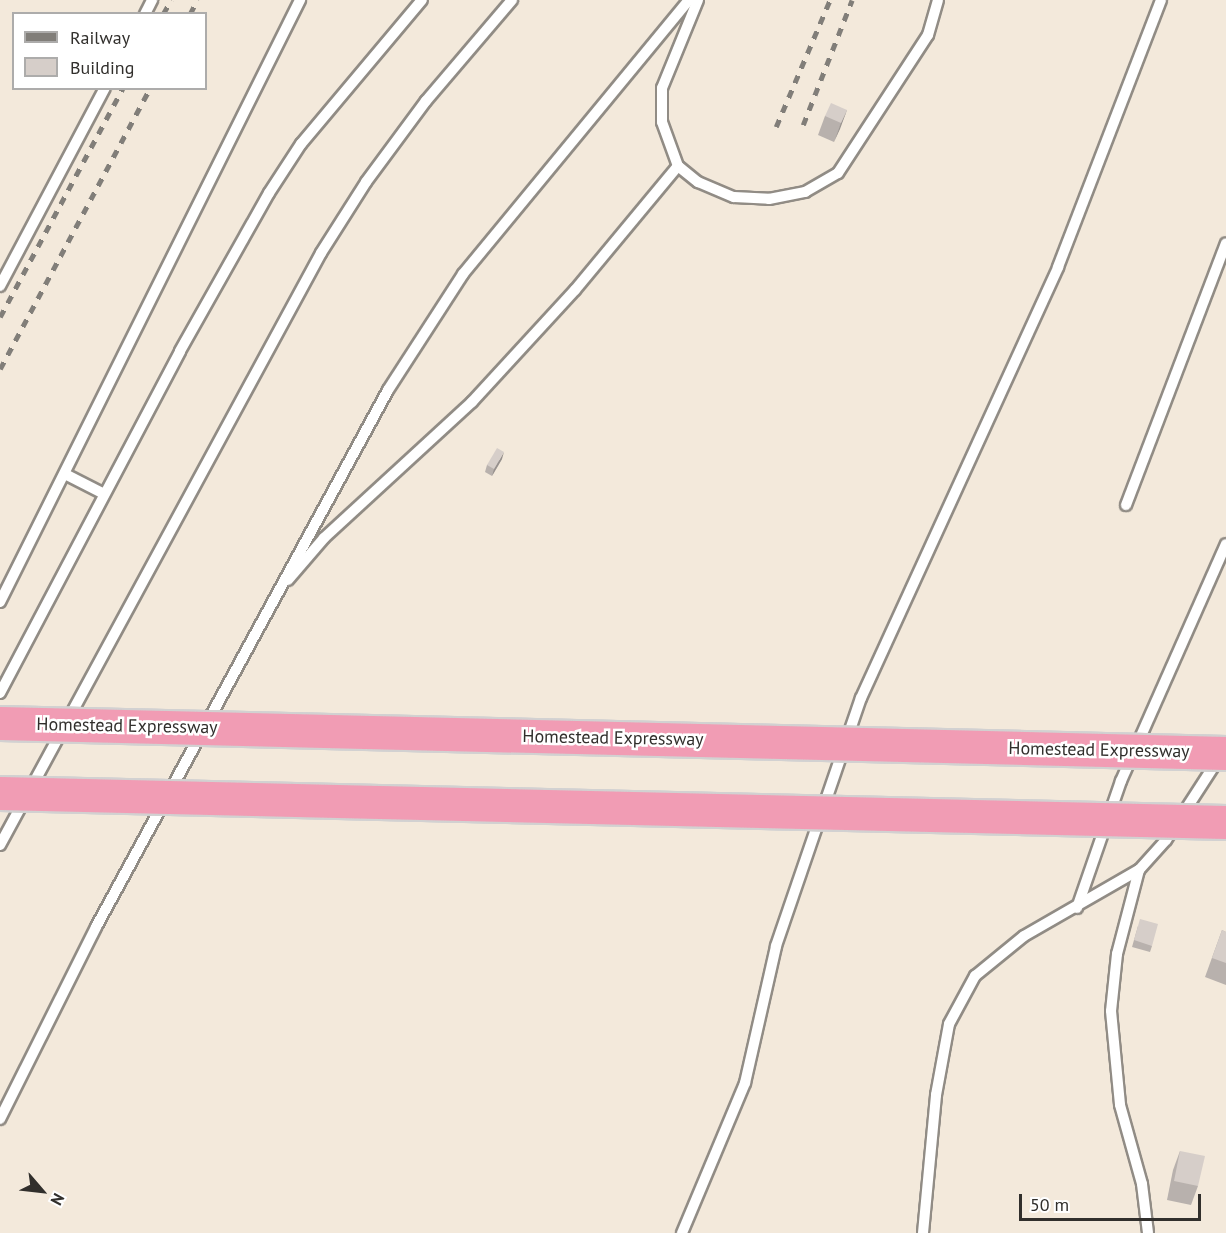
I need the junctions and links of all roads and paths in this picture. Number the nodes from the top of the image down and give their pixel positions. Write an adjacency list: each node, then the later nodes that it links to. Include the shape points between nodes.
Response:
1 (300, 0): 12 (lane)
2 (422, 0): 13 (lane, via 301,144 269,193)
3 (512, 0): 24 (lane, via 426,101 366,182 321,253)
4 (689, 0): 16 (lane, via 463,274 388,390)
5 (698, 0): 9 (lane, via 662,88 662,122)
6 (938, 0): 9 (lane, via 928,35 838,172 805,192 769,199 734,197 698,182)
7 (1161, 0): 28 (lane, via 1058,267 861,698 776,946 745,1083)
8 (104, 90): 11 (lane)
9 (678, 166): 16 (lane, via 575,290 472,402 324,538)
10 (1226, 243): 14 (lane)
11 (0, 286)
12 (65, 474): 13 (lane); 17 (lane)
13 (104, 494): 18 (lane)
14 (1126, 505)
15 (1226, 544): 26 (lane, via 1121,781)
16 (274, 597): 27 (lane, via 96,927)
17 (0, 602)
18 (0, 693)
19 (0, 723): 21 (highway, Homestead Expressway, bridge)
20 (1226, 747): 25 (lane, via 1167,840)
21 (1226, 753)
22 (0, 793): 23 (highway, bridge)
23 (1226, 822)
24 (0, 845)
25 (1139, 870): 26 (lane); 30 (lane, via 1117,954 1111,1011 1120,1105 1142,1184)
26 (1077, 908): 29 (lane, via 1024,936 975,976 956,1009 949,1024 936,1095)
27 (0, 1119)
28 (682, 1233)
29 (923, 1233)
30 (1148, 1233)

